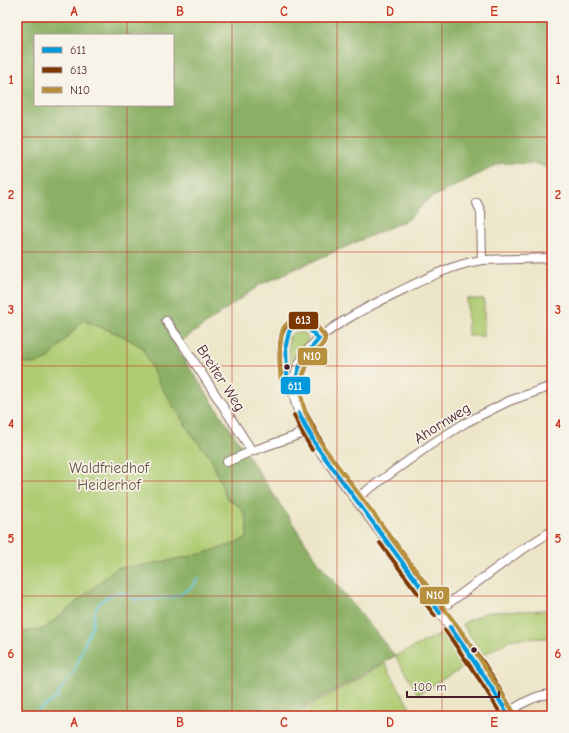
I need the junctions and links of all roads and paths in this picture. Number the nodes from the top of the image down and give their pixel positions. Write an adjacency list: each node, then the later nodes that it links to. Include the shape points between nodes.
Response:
1 (477, 203): 3 (street, via 481,212)
2 (552, 258): 3 (street)
3 (482, 260): 6 (street, via 442,270 388,297 345,321 310,347 295,374 294,390)
4 (166, 321): 7 (street, Breiter Weg)
5 (552, 386): 9 (street, Ahornweg, via 509,401 452,430)
6 (307, 432): 7 (street); 9 (street)
7 (252, 451): 8 (street)
8 (227, 462)
9 (356, 500): 11 (street)
10 (552, 531): 11 (street, via 517,553)
11 (438, 611): 13 (street, via 476,663)
12 (552, 694): 13 (street, via 533,698)
13 (508, 714)

